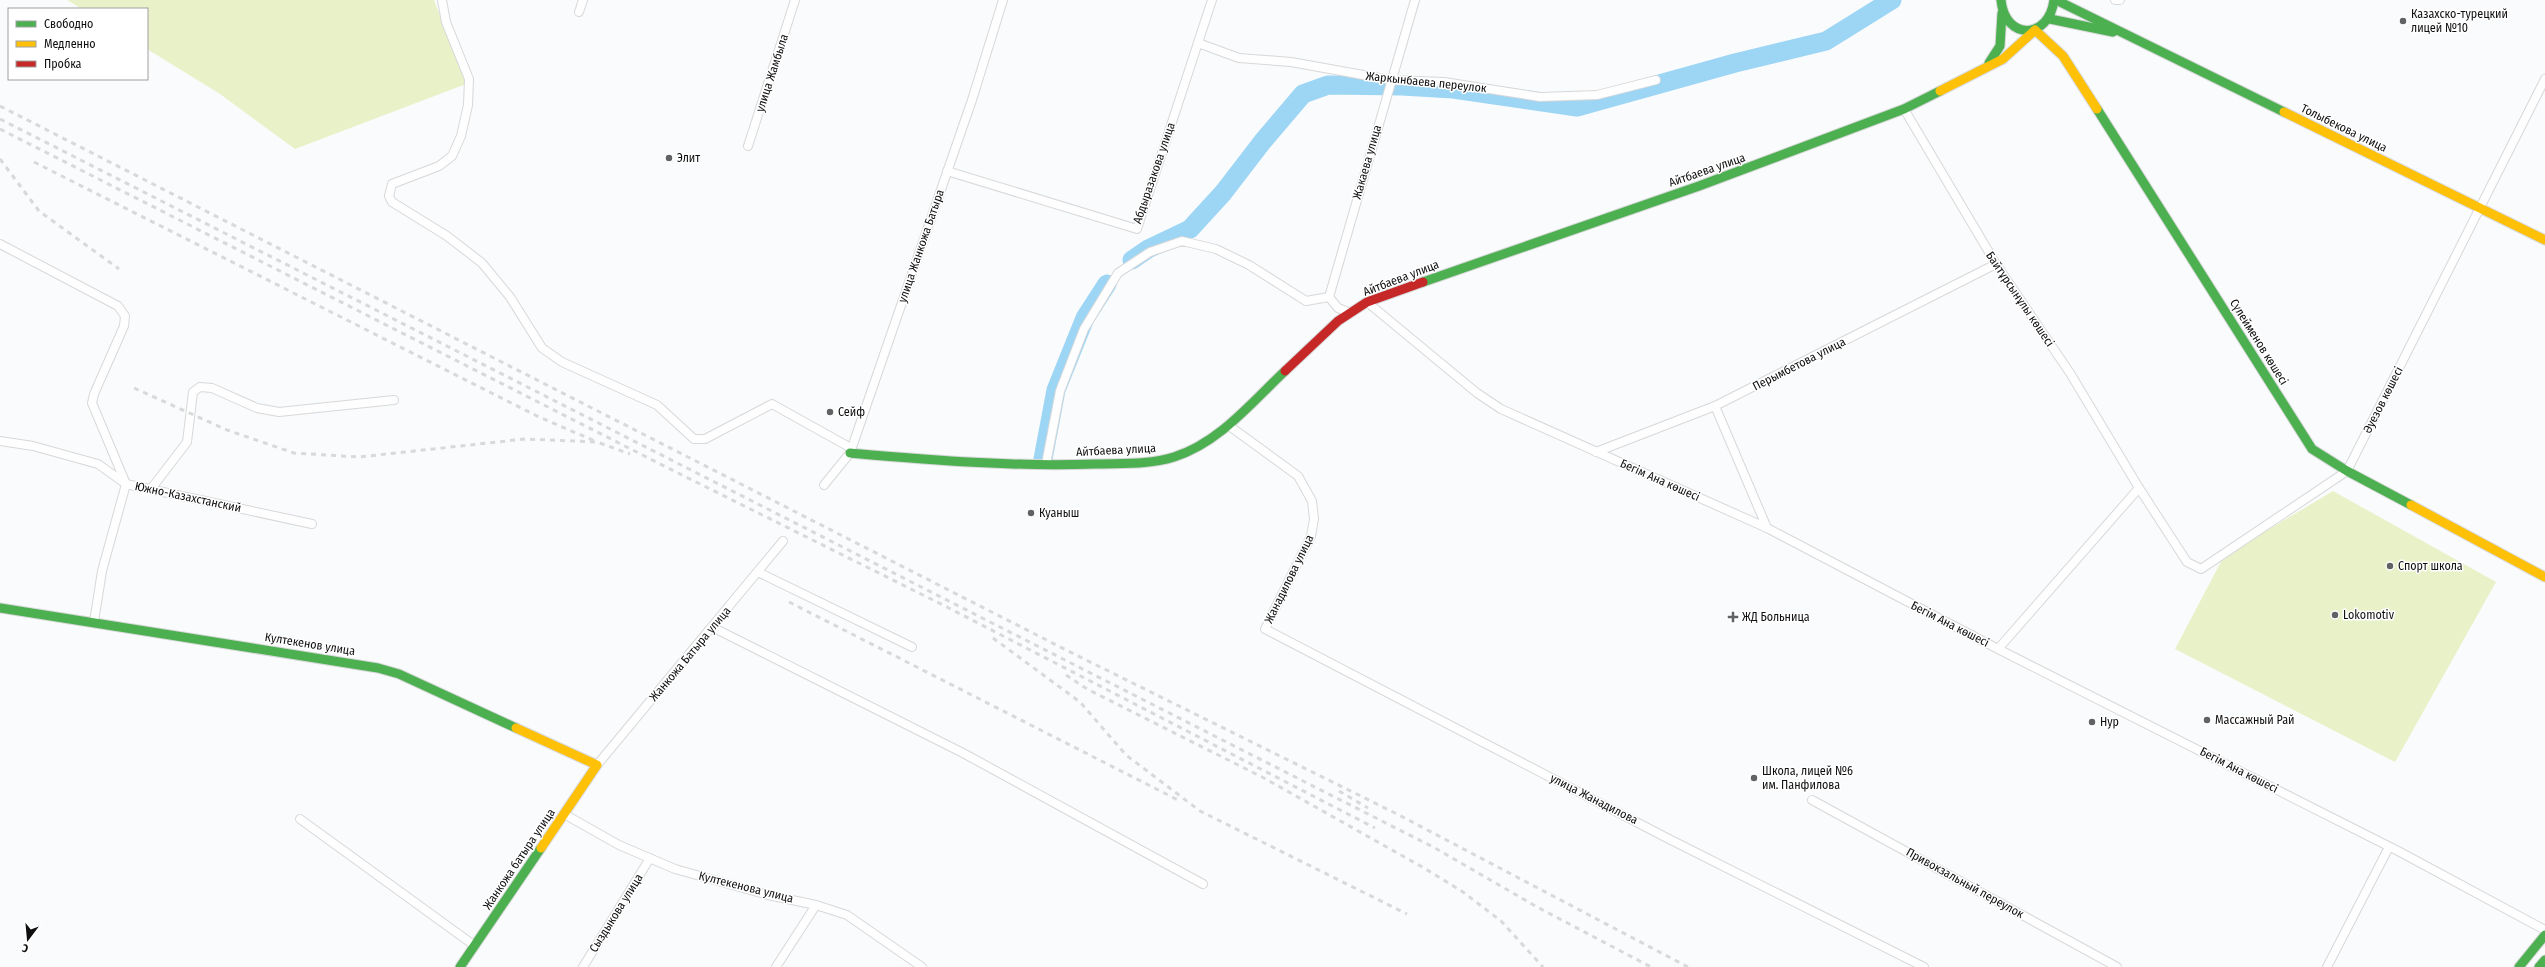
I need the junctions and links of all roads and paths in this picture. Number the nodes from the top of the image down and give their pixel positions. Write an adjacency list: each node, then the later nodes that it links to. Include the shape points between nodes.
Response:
1 (442, 0): 34 (street, via 446,22 470,78 468,105 461,136 452,156 439,166 397,180 392,184 389,196 399,207 447,236 482,263 510,297 542,348 562,362 657,405 694,439 706,439 772,404)
2 (583, 0): 11 (street)
3 (795, 0): 21 (street, улица Жамбыла)
4 (1003, 0): 22 (street, улица Жанкожа Батыра)
5 (1212, 0): 15 (street, Абдыразакова улица)
6 (1416, 0): 18 (street, Жакаева улица)
7 (2055, 0): 12 (street); 14 (street)
8 (2116, 0): 9 (street)
9 (2120, 0)
10 (2000, 4): 13 (street, via 2011,26 2019,30); 16 (street, via 2002,44 1996,57)
11 (579, 12)
12 (2050, 19): 13 (street); 14 (street)
13 (2035, 30): 16 (street, via 2002,59); 37 (street, Сүлейменов көшесі, via 2063,56 2312,449)
14 (2133, 36): 23 (street, Толыбекова улица)
15 (1198, 43): 18 (street, Жаркынбаева переулок, via 1239,58 1291,62); 22 (street, Абдыразакова улица, via 1137,229)
16 (1980, 71): 20 (street, Айтбаева улица)
17 (2545, 79): 23 (street, Әуезов көшесі)
18 (1391, 80): 19 (street, Жаркынбаева переулок, via 1444,82 1540,97 1597,95); 27 (street, Жакаева улица)
19 (1656, 80)
20 (1904, 109): 26 (street, Байтұрсынұлы көшесі); 28 (street, Айтбаева улица, via 1706,184)
21 (748, 146)
22 (947, 171): 34 (street, улица Жанкожа Батыра)
23 (2481, 209): 24 (street, Толыбекова улица); 37 (street, Әуезов көшесі)
24 (2545, 240)
25 (0, 244): 38 (street, via 118,306 124,316 124,326 92,403)
26 (1996, 264): 31 (street, Перымбетова улица); 40 (street, Байтұрсынұлы көшесі, via 2070,373)
27 (1329, 296): 29 (street, via 1338,308); 36 (street, via 1306,301 1249,265 1216,249 1182,241 1150,252 1118,273 1084,329 1060,391)
28 (1367, 302): 29 (street, Айтбаева улица); 35 (street, Бегім Ана көшесі, via 1477,393 1501,409)
29 (1351, 313): 32 (street, Айтбаева улица, via 1338,321)
30 (394, 400): 41 (street, via 279,412 257,408 212,388 200,386 193,392 187,442)
31 (1715, 406): 35 (street, Перымбетова улица); 43 (street)
32 (1228, 425): 36 (street, Айтбаева улица, via 1206,444 1158,461); 50 (street, Жанадилова улица, via 1298,476 1312,501 1314,518 1311,536)
33 (0, 442): 38 (street, Южно-Казахстанский, via 33,446 98,464)
34 (850, 450): 36 (street, Айтбаева улица, via 970,463); 39 (street, улица Жанкожа Батыра)
35 (1596, 452): 43 (street, Бегім Ана көшесі)
36 (1046, 464)
37 (2347, 471): 40 (street, Әуезов көшесі, via 2201,570 2187,562); 46 (street, Сүлейменов көшесі)
38 (126, 484): 41 (street, Южно-Казахстанский); 48 (street, via 102,571)
39 (824, 485)
40 (2139, 488): 52 (street)
41 (151, 489): 42 (street, Южно-Казахстанский)
42 (312, 524)
43 (1767, 528): 52 (street, Бегім Ана көшесі)
44 (783, 541): 45 (street, Жанкожа Батыра улица)
45 (758, 572): 49 (street, Жанкожа Батыра улица); 51 (street)
46 (2545, 577)
47 (0, 608): 48 (street, Култекенов улица)
48 (94, 622): 53 (street, Култекенов улица, via 378,668 399,674)
49 (712, 627): 53 (street, Жанкожа Батыра улица); 59 (street, via 963,753)
50 (1265, 629): 69 (street, улица Жанадилова, via 1667,838)
51 (912, 647)
52 (1998, 649): 57 (street, Бегім Ана көшесі)
53 (597, 766): 55 (street, Жанкожа батыра улица)
54 (1812, 800): 70 (street, Привокзальный переулок)
55 (564, 814): 58 (street, Култекенова улица, via 619,845); 63 (street, Жанкожа батыра улица)
56 (300, 819): 63 (street)
57 (2389, 847): 61 (street, Бегім Ана көшесі); 71 (street)
58 (650, 858): 60 (street, Култекенова улица, via 674,869); 66 (street, Сыздыкова улица)
59 (1203, 884)
60 (816, 904): 67 (street); 68 (street, Култекенова улица, via 847,915)
61 (2545, 930)
62 (2545, 935): 72 (street)
63 (475, 946): 65 (street, Жанкожа батыра улица)
64 (2545, 960): 73 (street)
65 (460, 967)
66 (582, 967)
67 (776, 967)
68 (922, 967)
69 (1924, 967)
70 (2117, 967)
71 (2327, 967)
72 (2519, 967)
73 (2539, 967)

